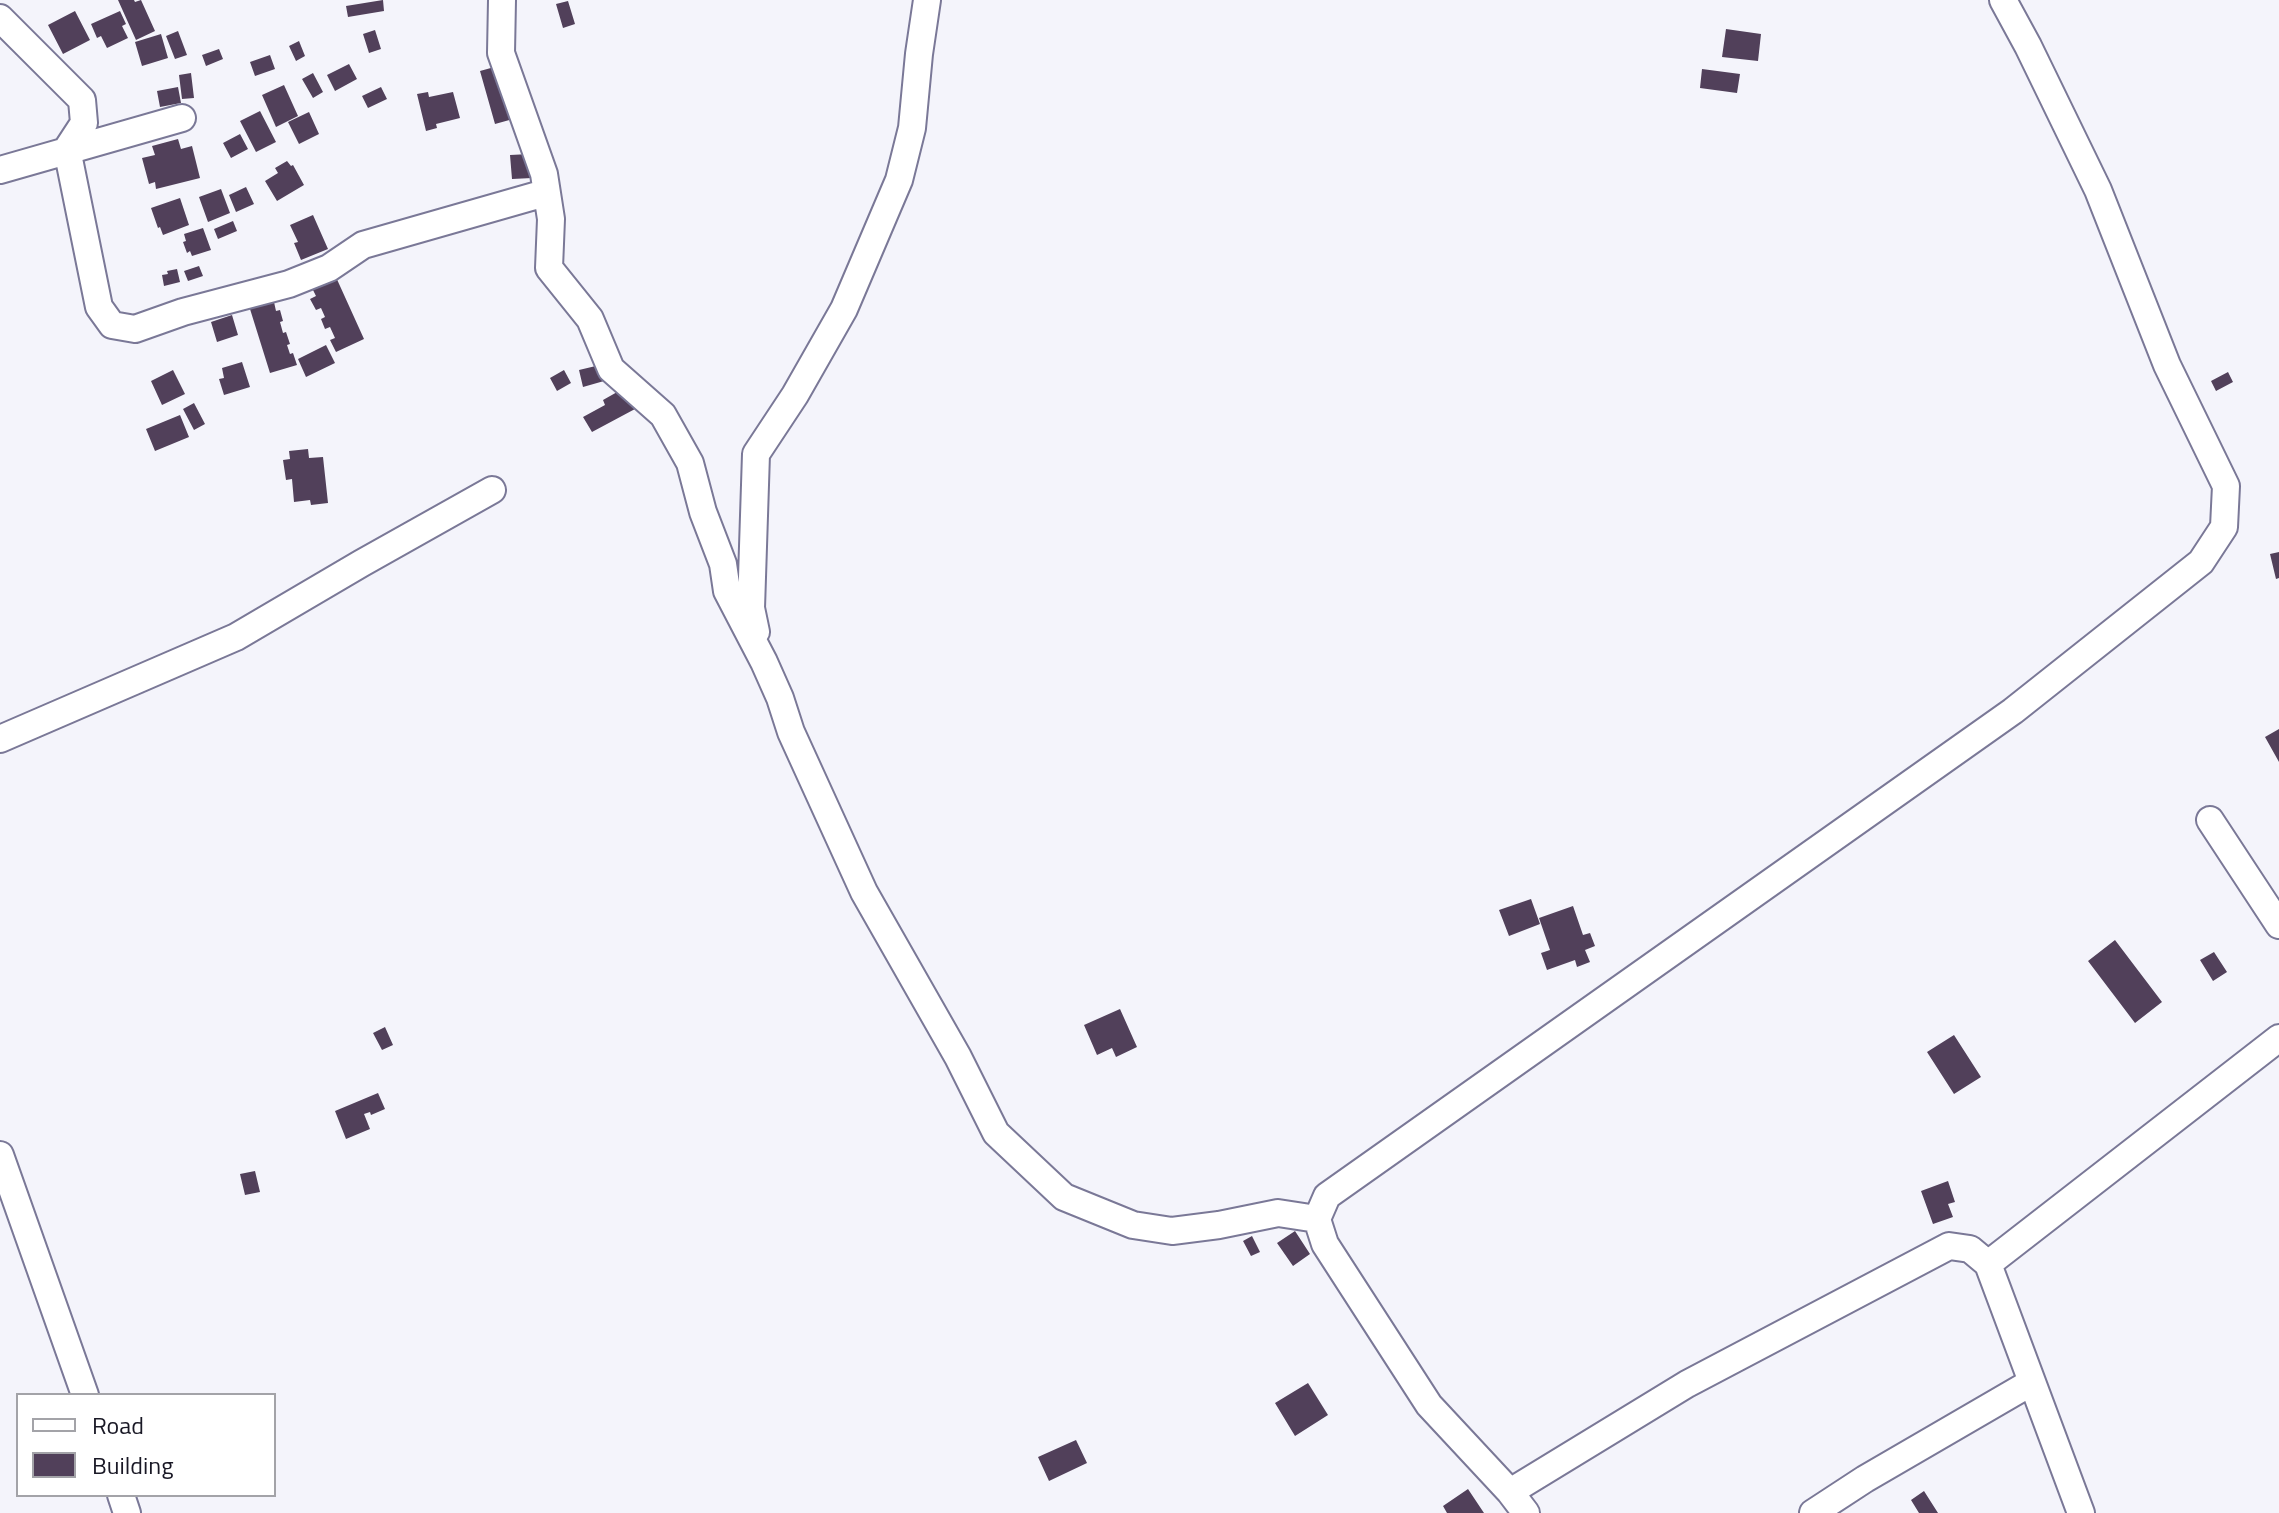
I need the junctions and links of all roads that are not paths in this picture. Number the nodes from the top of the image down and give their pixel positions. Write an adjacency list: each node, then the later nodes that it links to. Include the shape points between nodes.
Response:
1 (502, 0): 8 (street, via 501,53 544,174)
2 (927, 0): 10 (street, via 912,128 899,180 844,309 756,454 751,608)
3 (2003, 0): 16 (street, via 2098,190 2167,365 2226,486 2224,527 2201,562 2013,711 1327,1196)
4 (0, 18): 6 (street, via 82,100 84,123)
5 (182, 118): 6 (street)
6 (67, 149): 7 (street); 8 (street, via 99,307 112,325 135,329 289,284 329,268 363,245)
7 (0, 170)
8 (545, 193): 10 (street, via 551,219 549,268 590,319 611,369 663,415 690,463 727,591)
9 (492, 490): 11 (street, via 236,637)
10 (764, 662): 16 (street, via 864,892 996,1133 1064,1197 1133,1225 1172,1231 1278,1213)
11 (0, 739)
12 (2210, 820): 13 (street)
13 (2279, 925)
14 (2279, 1038): 17 (street)
15 (0, 1155): 19 (street)
16 (1317, 1219): 20 (street, via 1325,1244 1429,1405)
17 (1988, 1264): 18 (street); 20 (street, via 1970,1249 1949,1246 1687,1384)
18 (2032, 1382): 22 (street); 23 (street)
19 (84, 1393)
20 (1510, 1492): 21 (street)
21 (1526, 1513)
22 (1813, 1513)
23 (2081, 1513)

